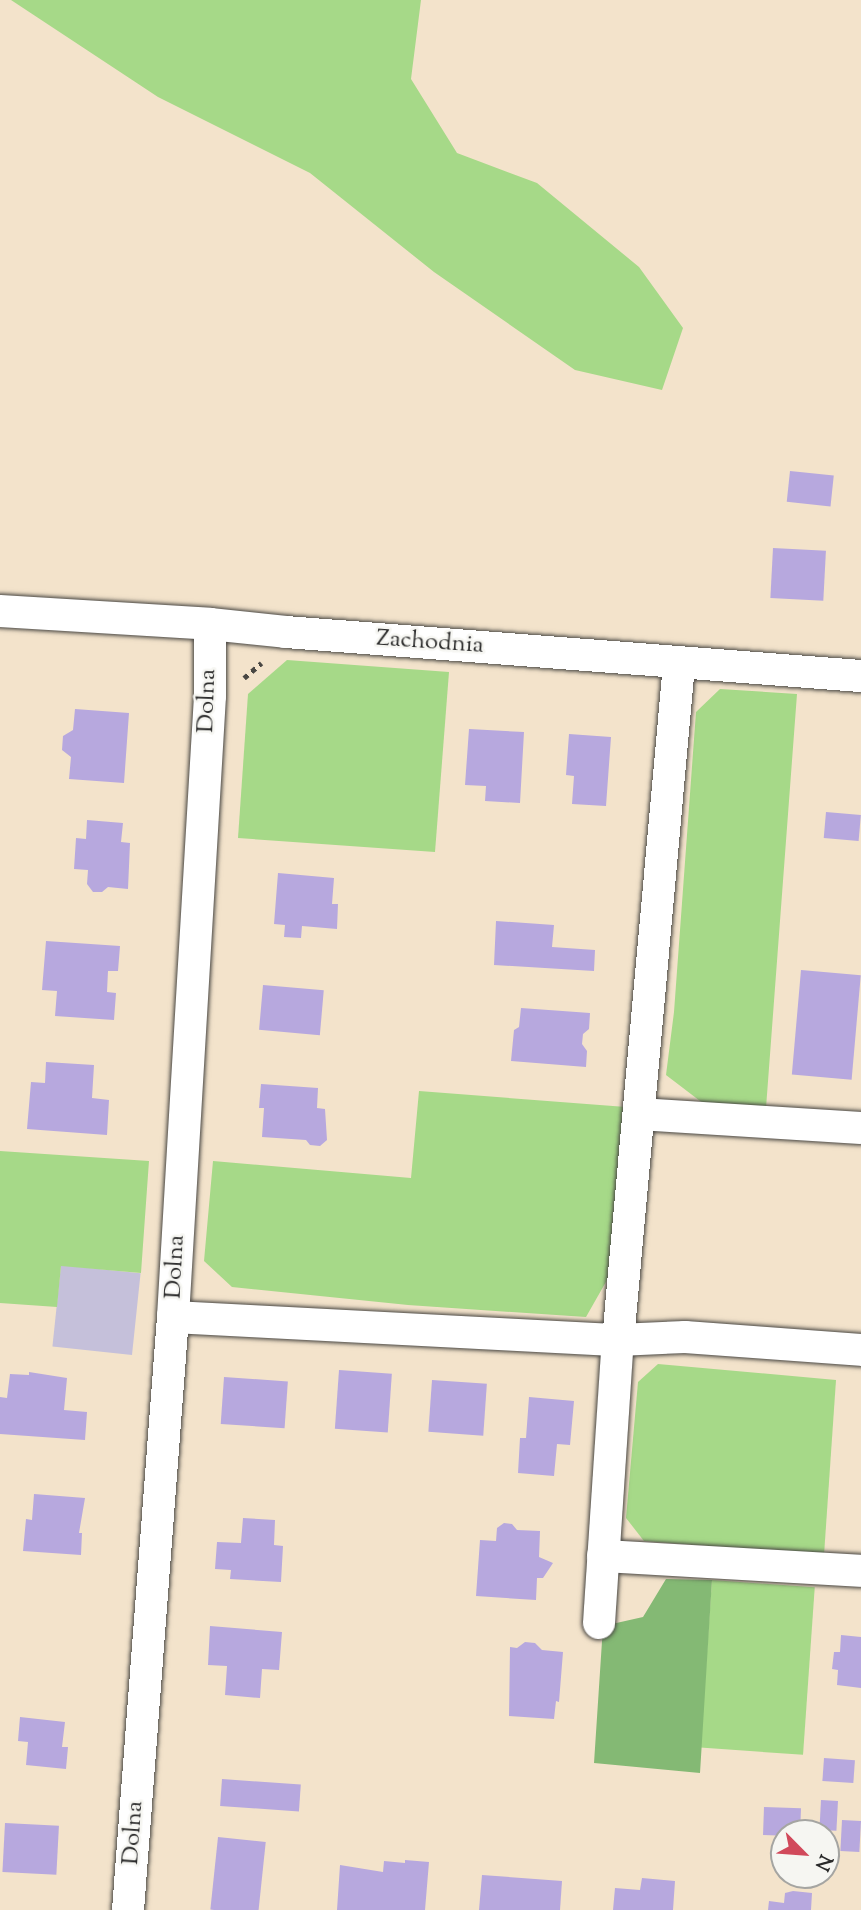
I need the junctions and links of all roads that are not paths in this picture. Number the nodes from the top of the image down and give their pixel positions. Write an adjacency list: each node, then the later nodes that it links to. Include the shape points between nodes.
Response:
1 (0, 611): 2 (street, Zachodnia)
2 (210, 624): 3 (street, Zachodnia); 7 (street, Dolna, via 209,710)
3 (679, 664): 4 (street, Zachodnia); 5 (street)
4 (861, 676)
5 (639, 1114): 6 (street); 8 (street)
6 (861, 1128)
7 (173, 1317): 8 (street); 13 (street, Dolna)
8 (618, 1340): 9 (street, via 685,1337); 10 (street)
9 (861, 1350)
10 (603, 1556): 11 (street); 12 (street)
11 (861, 1571)
12 (599, 1623)
13 (128, 1910)

